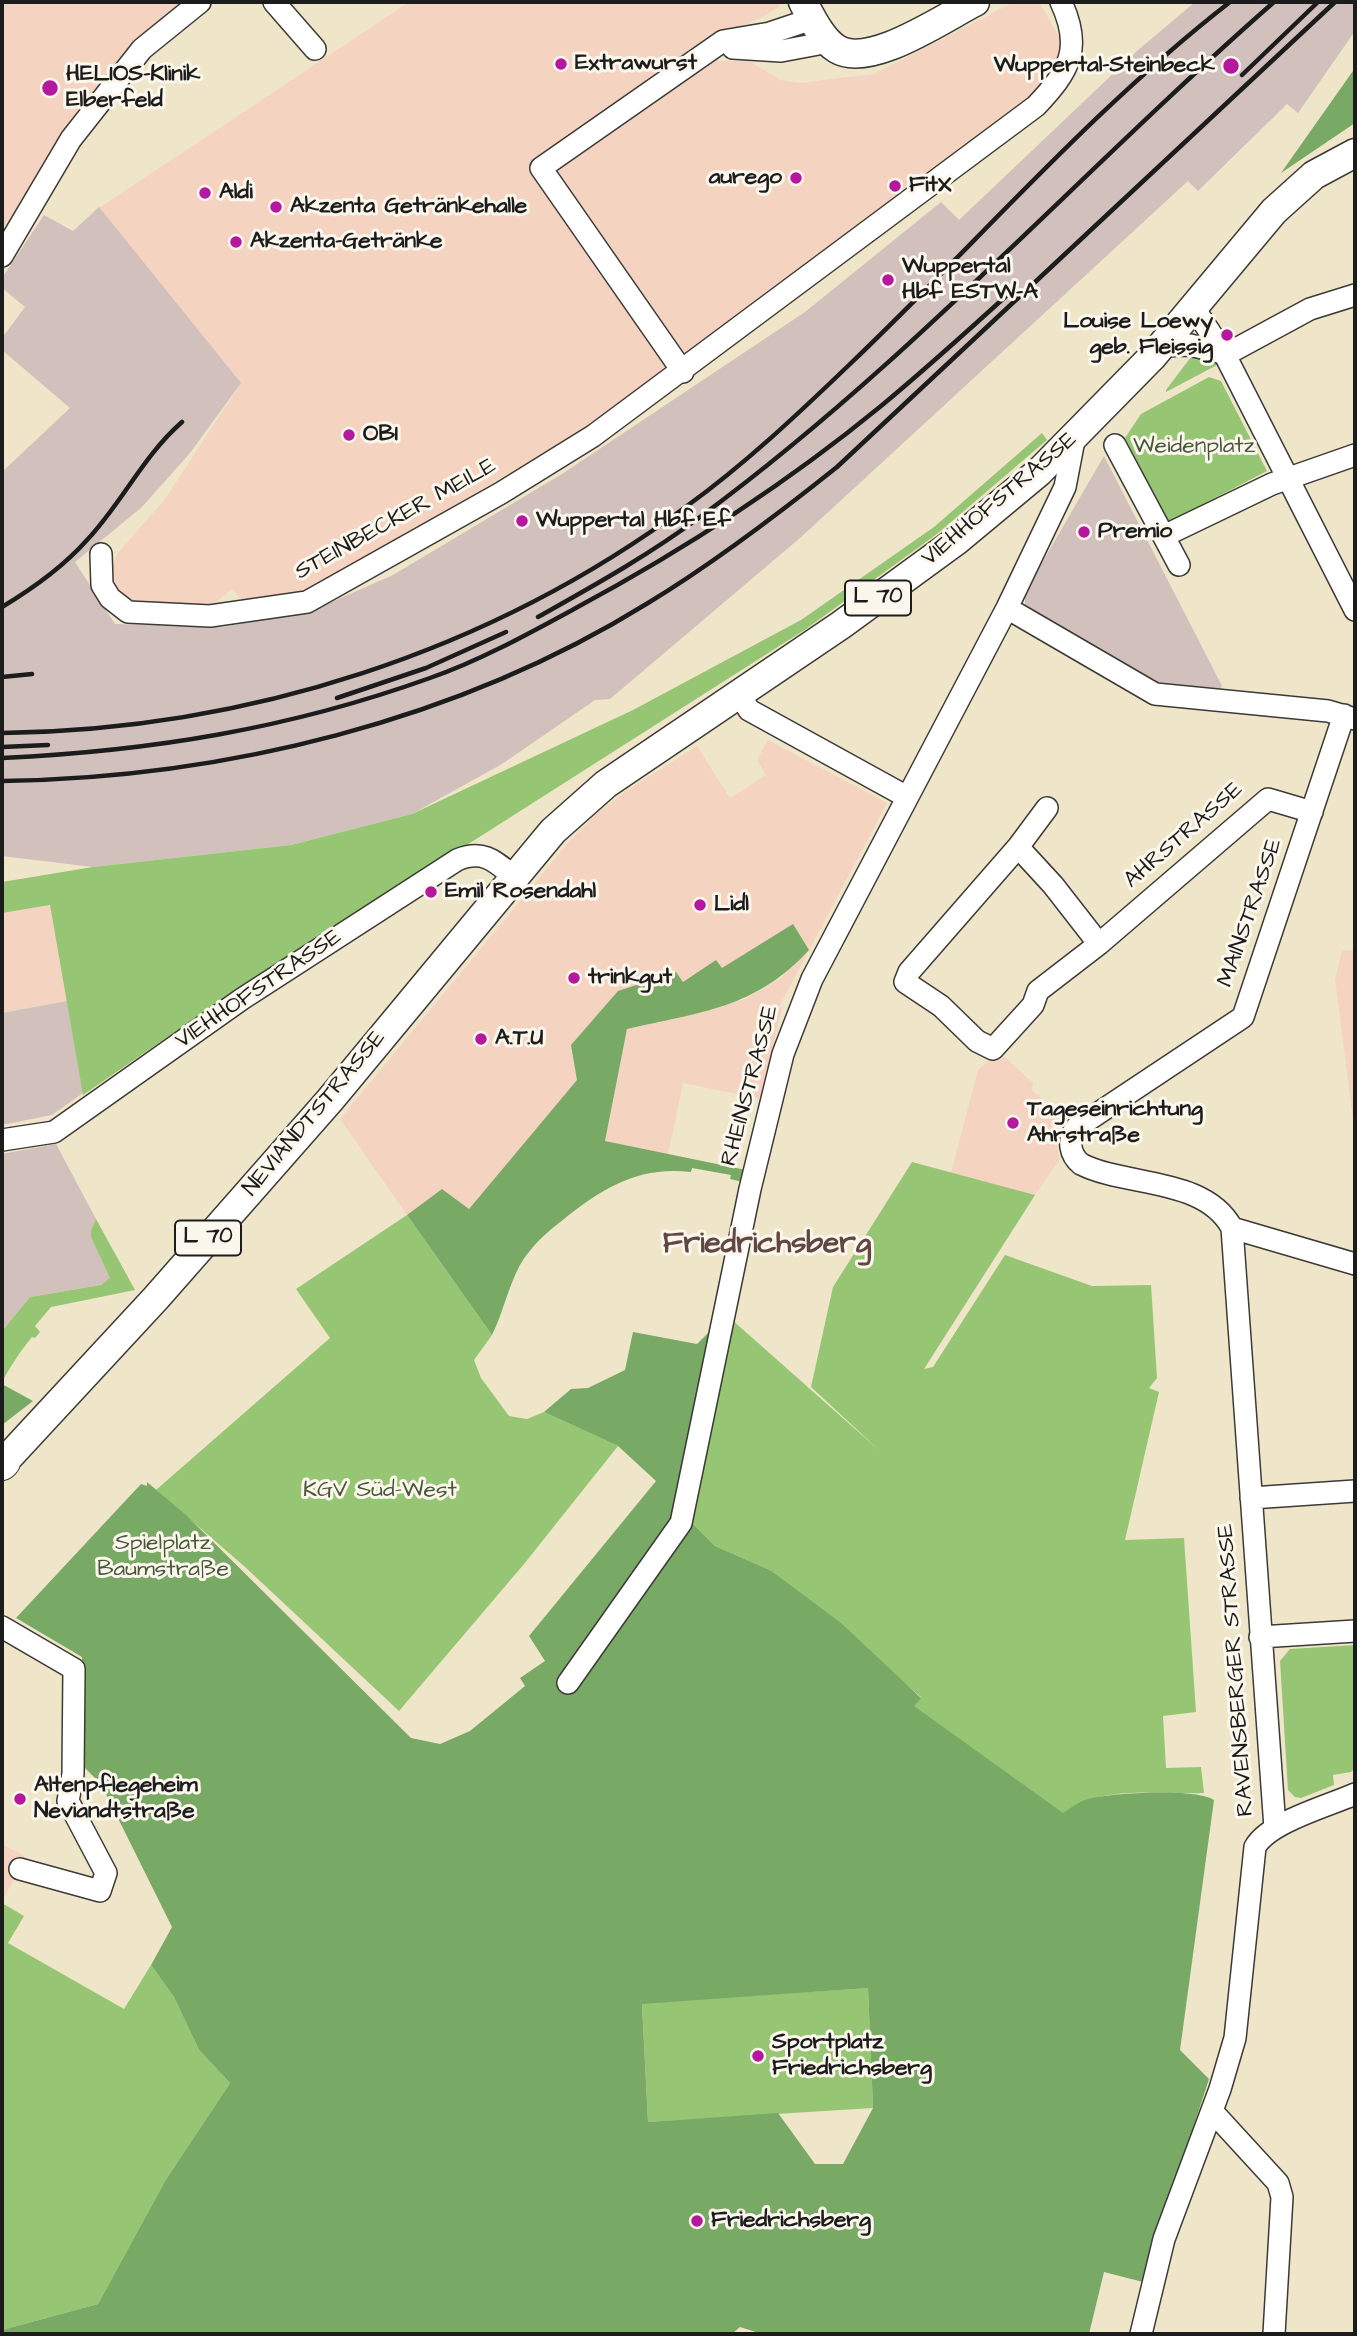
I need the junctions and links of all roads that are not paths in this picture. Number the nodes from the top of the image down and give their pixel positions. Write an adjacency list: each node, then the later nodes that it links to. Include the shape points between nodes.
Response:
1 (200, 2): 10 (street, via 142,49 71,139)
2 (274, 2): 7 (street)
3 (975, 2): 6 (main road, via 873,54 845,53)
4 (1061, 2): 15 (street, STEINBECKER MEILE, via 1073,48 1058,83 1036,106)
5 (807, 10): 6 (main road); 8 (street, via 770,33 734,37)
6 (830, 42): 8 (street, via 781,51 744,47)
7 (315, 49)
8 (707, 52): 15 (street, via 541,167)
9 (1355, 153): 12 (main road, VIEHHOFSTRASSE / L 70, via 1292,193)
10 (2, 257)
11 (1355, 295): 14 (street, via 1311,309)
12 (1192, 305): 13 (main road, VIEHHOFSTRASSE / L 70); 14 (street)
13 (1160, 346): 14 (street, via 1190,345); 16 (main road, VIEHHOFSTRASSE / L 70)
14 (1224, 354): 19 (street)
15 (683, 372): 21 (street, STEINBECKER MEILE, via 540,470 307,603 210,617 128,612 110,598 103,585)
16 (1074, 440): 23 (street, RHEINSTRASSE, via 1065,487); 25 (main road, VIEHHOFSTRASSE / L 70, via 956,541)
17 (1115, 445): 20 (street)
18 (1355, 455): 19 (street)
19 (1287, 478): 20 (street); 24 (street)
20 (1166, 536): 22 (street)
21 (101, 554)
22 (1179, 565)
23 (1007, 608): 26 (street, via 1154,694); 28 (street, RHEINSTRASSE)
24 (1355, 610)
25 (740, 695): 27 (main road, VIEHHOFSTRASSE / L 70); 28 (street, via 749,710)
26 (1350, 717): 30 (street, MAINSTRASSE)
27 (594, 793): 32 (main road, NEVIANDTSTRASSE / L 70)
28 (907, 797): 43 (street, RHEINSTRASSE, via 808,986 786,1045 750,1189 681,1523)
29 (1047, 808): 31 (street, AHRSTRASSE)
30 (1312, 812): 33 (street, AHRSTRASSE, via 1268,799); 35 (street, MAINSTRASSE, via 1243,1017 1076,1129 1070,1142 1081,1164 1194,1196 1220,1212)
31 (1018, 847): 33 (street); 33 (street, AHRSTRASSE, via 905,982 993,1049 1033,1005 1038,991)
32 (514, 877): 34 (street, VIEHHOFSTRASSE, via 483,855 457,860 242,999 54,1132); 37 (main road, NEVIANDTSTRASSE / L 70, via 330,1100 156,1298)
33 (1099, 944)
34 (2, 1140)
35 (1232, 1228): 36 (street); 39 (street, RAVENSBERGER STRASSE)
36 (1355, 1264)
37 (2, 1463)
38 (1355, 1491): 39 (street)
39 (1251, 1498): 42 (street, RAVENSBERGER STRASSE)
40 (2, 1627): 46 (street, via 74,1669 73,1774 68,1801 106,1873 100,1891)
41 (1355, 1631): 42 (street)
42 (1260, 1637): 45 (street, RAVENSBERGER STRASSE)
43 (568, 1683)
44 (1355, 1794): 45 (street)
45 (1275, 1828): 47 (street, RAVENSBERGER STRASSE, via 1261,1836 1255,1847 1235,2038)
46 (20, 1869)
47 (1212, 2111): 48 (street, RAVENSBERGER STRASSE, via 1164,2239); 49 (street, via 1278,2183 1282,2197)
48 (1141, 2334)
49 (1274, 2334)

